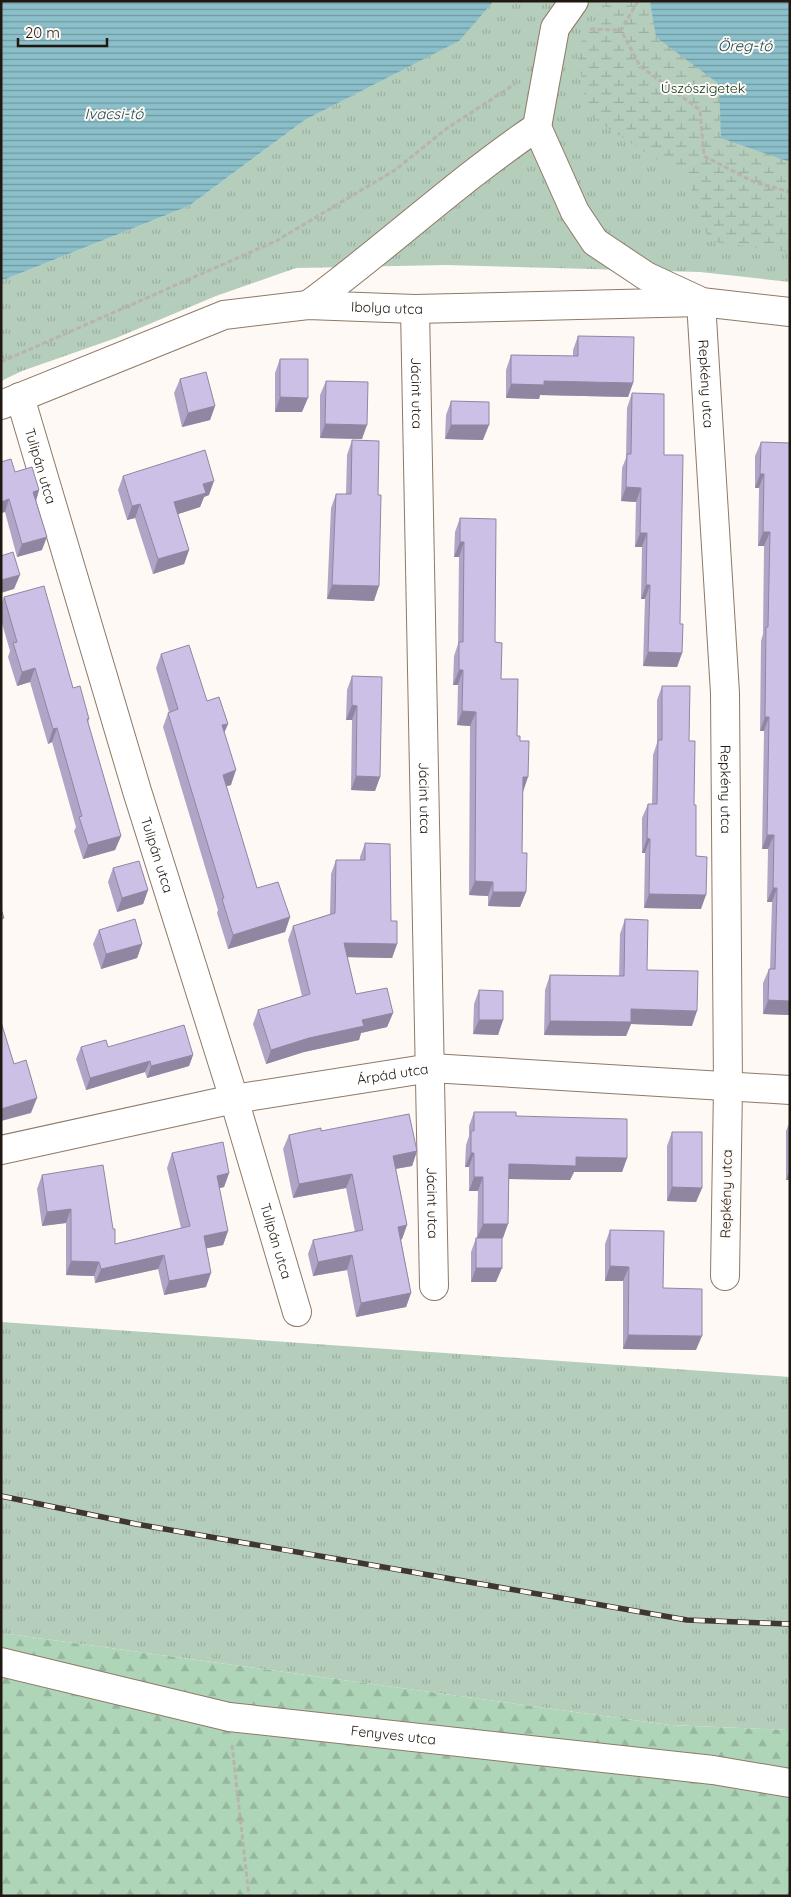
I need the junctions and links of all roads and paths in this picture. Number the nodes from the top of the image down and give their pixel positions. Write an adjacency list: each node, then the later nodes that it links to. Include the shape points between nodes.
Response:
1 (574, 1): 3 (street, via 555,28)
2 (638, 1): 5 (path, via 621,30 640,66 700,110 704,156 754,182)
3 (549, 62): 4 (street); 10 (path, via 446,129 395,170 276,241)
4 (537, 127): 6 (street, via 575,212 595,242 646,276); 7 (street, via 503,150 357,269)
5 (790, 192)
6 (701, 302): 8 (street, Ibolya utca); 9 (street, Ibolya utca); 13 (street, Repkény utca, via 725,693)
7 (308, 304): 8 (street, Ibolya utca); 11 (street, Ibolya utca, via 224,315)
8 (415, 309): 12 (street, Jácint utca)
9 (790, 312)
10 (1, 362)
11 (11, 401): 15 (street, Tulipán utca)
12 (431, 1068): 13 (street, Árpád utca); 15 (street, Árpád utca); 18 (street, Jácint utca)
13 (728, 1087): 14 (street, Árpád utca); 17 (street, Repkény utca)
14 (790, 1090)
15 (234, 1100): 16 (street, Árpád utca); 19 (street, Tulipán utca)
16 (1, 1150)
17 (725, 1276)
18 (434, 1286)
19 (297, 1312)
20 (1, 1662): 21 (street, Fenyves utca)
21 (229, 1717): 22 (street, Fenyves utca, via 713,1770); 23 (path)
22 (790, 1783)
23 (249, 1896)

